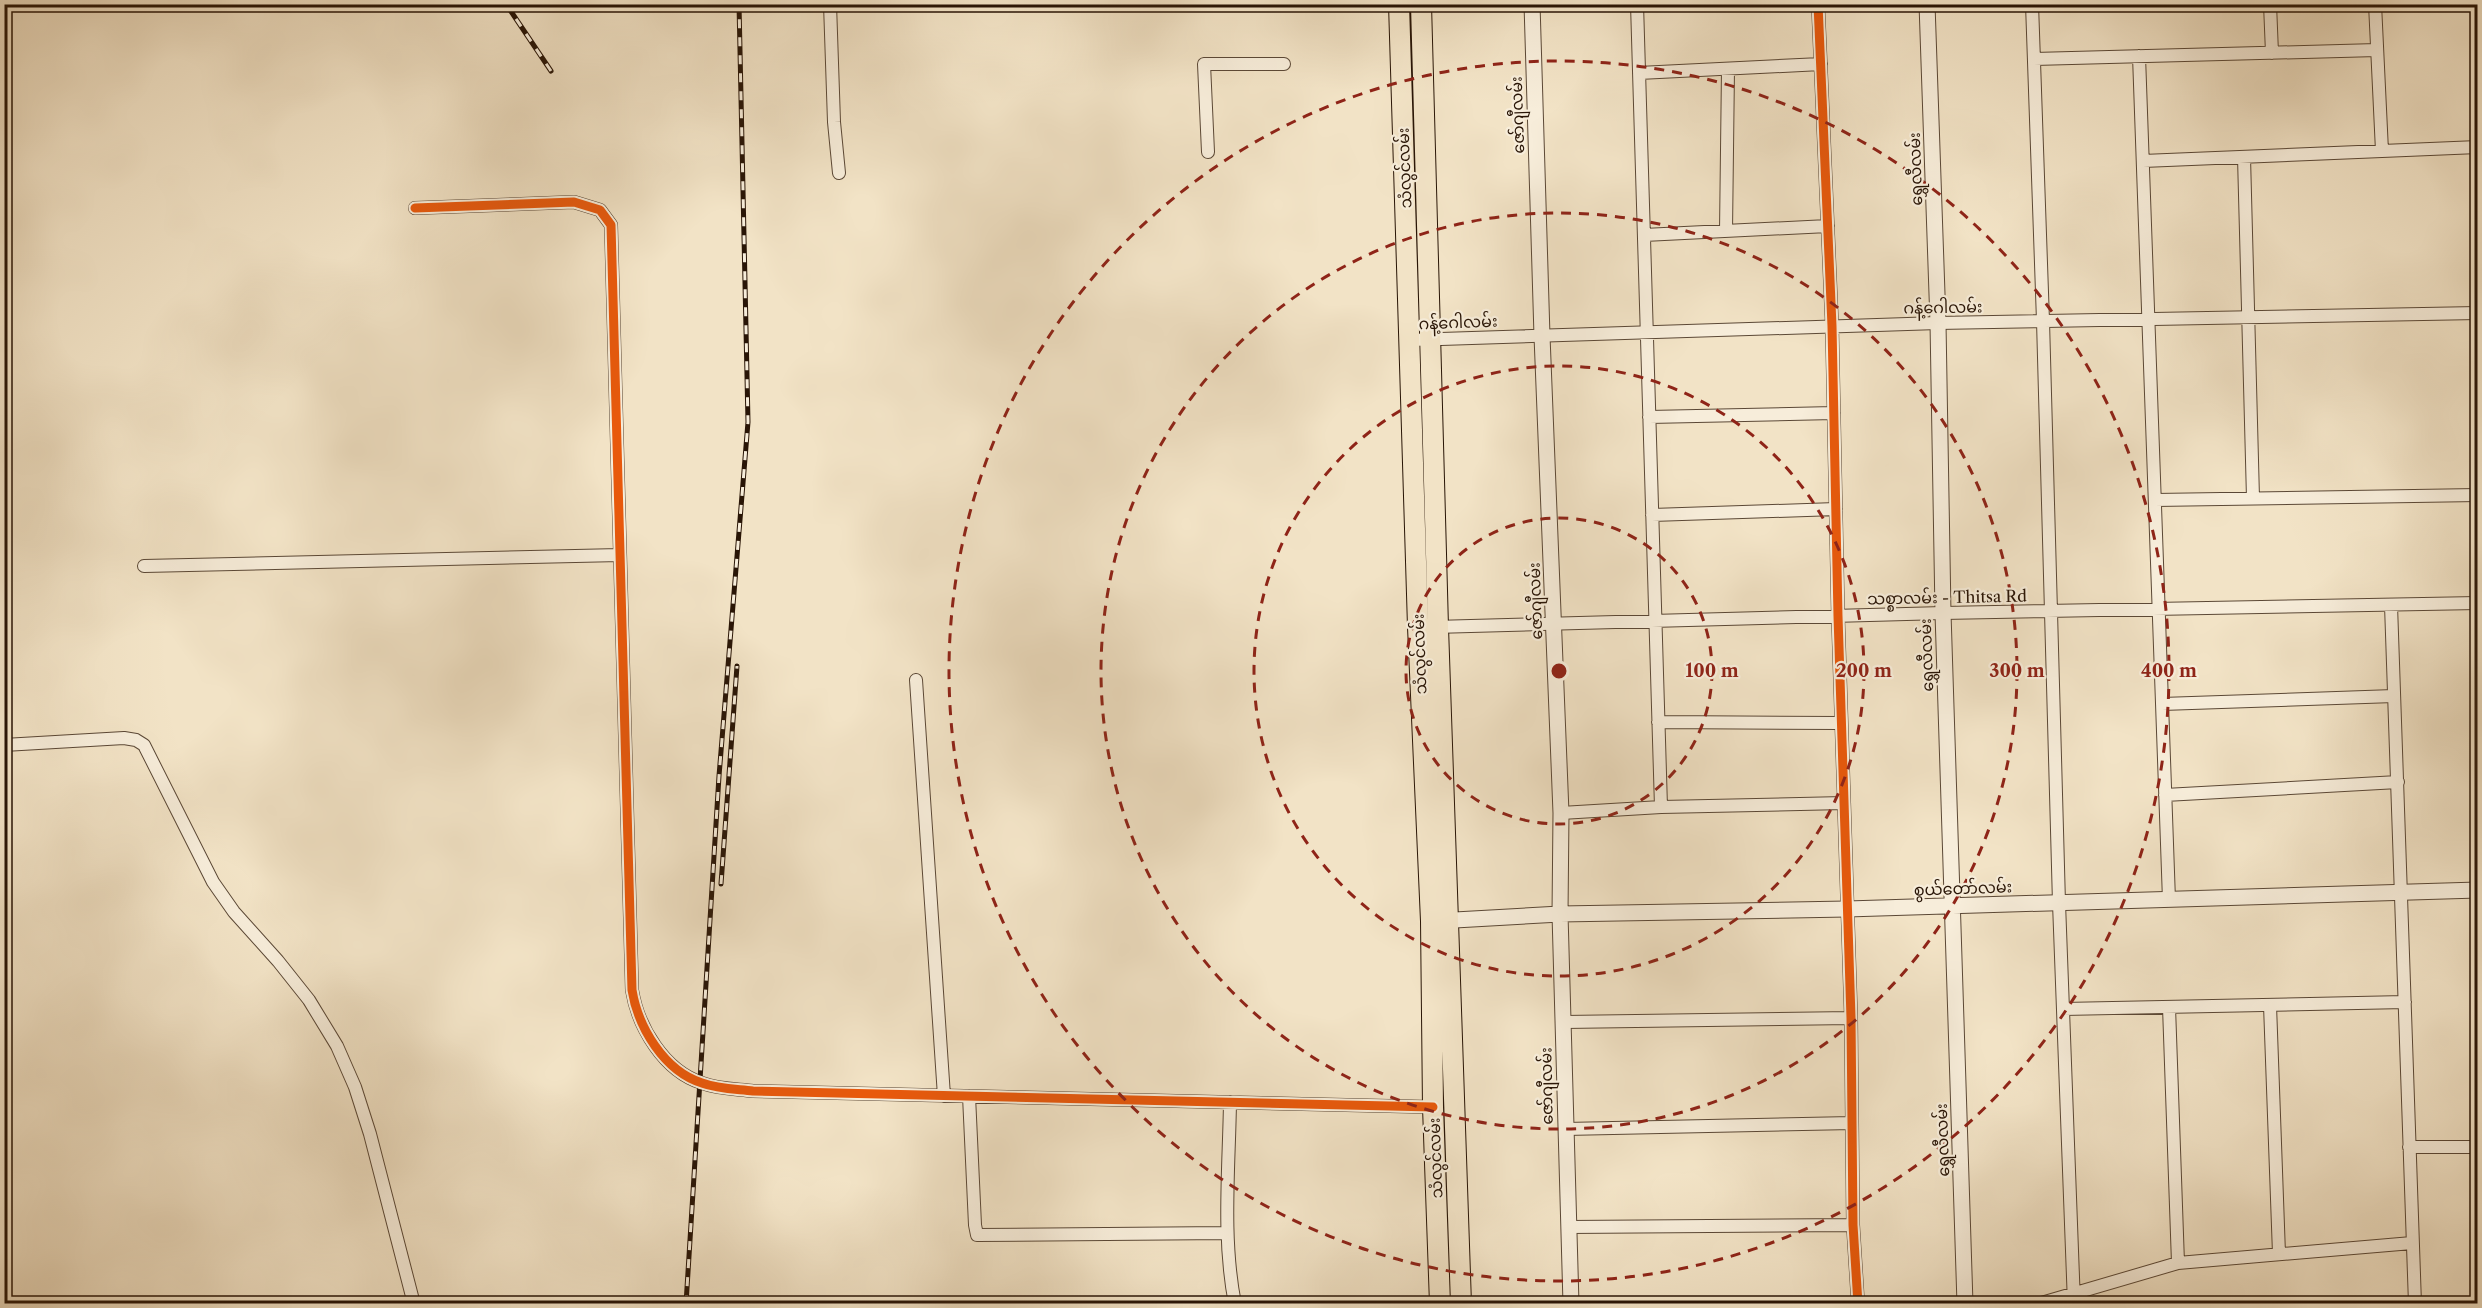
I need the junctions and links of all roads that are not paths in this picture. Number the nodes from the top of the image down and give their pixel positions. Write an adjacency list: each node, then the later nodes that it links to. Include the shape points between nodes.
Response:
1 (830, 4): 26 (street)
2 (1399, 4): 19 (main road, သံလွင်လမ်း)
3 (1422, 4): 20 (main road, သံလွင်လမ်း)
4 (1532, 4): 38 (street, ဇော်ဂျီလမ်း)
5 (1637, 4): 18 (street)
6 (1818, 4): 16 (street)
7 (1927, 4): 35 (street, ရွှေလီလမ်း)
8 (2032, 4): 14 (street)
9 (2270, 4): 12 (street)
10 (2375, 4): 11 (street)
11 (2377, 50): 12 (street); 22 (street)
12 (2272, 53): 13 (street)
13 (2139, 56): 14 (street); 25 (street)
14 (2034, 59): 34 (street)
15 (1284, 64): 23 (street, via 1204,64)
16 (1821, 64): 17 (street); 28 (street)
17 (1728, 69): 18 (street); 29 (street)
18 (1639, 73): 30 (street)
19 (1402, 106): 20 (main road); 39 (main road, သံလွင်လမ်း)
20 (1424, 106): 40 (main road, သံလွင်လမ်း)
21 (2478, 147): 22 (street)
22 (2382, 151): 24 (street)
23 (1209, 152)
24 (2244, 157): 25 (street); 32 (street)
25 (2143, 161): 33 (street)
26 (839, 173)
27 (416, 208): 48 (street, via 574,202 600,210 608,217)
28 (1828, 226): 29 (street); 36 (street)
29 (1726, 231): 30 (street)
30 (1644, 235): 37 (street)
31 (2478, 313): 32 (street, ဂန့်ဂေါလမ်း)
32 (2249, 317): 33 (street, ဂန့်ဂေါလမ်း); 44 (street)
33 (2148, 319): 34 (street, ဂန့်ဂေါလမ်း); 45 (street)
34 (2043, 321): 35 (street, ဂန့်ဂေါလမ်း); 53 (street)
35 (1938, 323): 36 (street, ဂန့်ဂေါလမ်း); 54 (street, ရွှေလီလမ်း)
36 (1832, 326): 37 (street, ဂန့်ဂေါလမ်း); 41 (street)
37 (1647, 332): 38 (street, ဂန့်ဂေါလမ်း); 42 (street)
38 (1542, 336): 40 (street, ဂန့်ဂေါလမ်း); 57 (street, ဇော်ဂျီလမ်း)
39 (1410, 340): 40 (street, ဂန့်ဂေါလမ်း); 58 (main road, သံလွင်လမ်း)
40 (1431, 340): 59 (main road, သံလွင်လမ်း)
41 (1834, 413): 42 (street); 46 (street)
42 (1649, 417): 47 (street)
43 (2478, 495): 44 (street)
44 (2253, 498): 45 (street)
45 (2155, 500): 52 (street)
46 (1836, 509): 47 (street); 55 (street)
47 (1652, 515): 56 (street)
48 (620, 555): 49 (street); 85 (street, via 632,990 639,1021 649,1038 687,1076 722,1088)
49 (144, 566)
50 (2478, 603): 51 (street, သစ္စာလမ်း - Thitsa Rd)
51 (2391, 605): 52 (street, သစ္စာလမ်း - Thitsa Rd); 61 (street)
52 (2159, 609): 53 (street, သစ္စာလမ်း - Thitsa Rd); 62 (street)
53 (2050, 611): 54 (street, သစ္စာလမ်း - Thitsa Rd); 74 (street)
54 (1943, 613): 55 (street, သစ္စာလမ်း - Thitsa Rd); 75 (street, ရွှေလီလမ်း)
55 (1838, 616): 56 (street, သစ္စာလမ်း - Thitsa Rd); 64 (street)
56 (1655, 621): 57 (street, သစ္စာလမ်း - Thitsa Rd); 63 (street)
57 (1554, 625): 59 (street, သစ္စာလမ်း - Thitsa Rd); 70 (street, ဇော်ဂျီလမ်း)
58 (1418, 627): 59 (street, သစ္စာလမ်း - Thitsa Rd); 78 (main road, သံလွင်လမ်း)
59 (1438, 627): 78 (main road, သံလွင်လမ်း)
60 (916, 681): 85 (street)
61 (2394, 696): 62 (street); 66 (street)
62 (2162, 704): 67 (street)
63 (1659, 722): 64 (street); 69 (street)
64 (1841, 723): 68 (street)
65 (4, 745): 102 (street, via 124,738 144,746 213,882 309,1000 336,1046 364,1115)
66 (2398, 782): 67 (street); 72 (street)
67 (2165, 795): 73 (street)
68 (1844, 803): 69 (street); 76 (street)
69 (1661, 807): 70 (street)
70 (1561, 813): 77 (street, ဇော်ဂျီလမ်း)
71 (2478, 890): 72 (street, စွယ်တော်လမ်း)
72 (2402, 893): 73 (street, စွယ်တော်လမ်း); 79 (street)
73 (2169, 900): 74 (street, စွယ်တော်လမ်း)
74 (2059, 903): 75 (street, စွယ်တော်လမ်း); 82 (street)
75 (1954, 906): 76 (street, စွယ်တော်လမ်း); 108 (street, ရွှေလီလမ်း)
76 (1847, 909): 77 (street, စွယ်တော်လမ်း); 83 (street)
77 (1560, 914): 78 (street, စွယ်တော်လမ်း); 84 (street, ဇော်ဂျီလမ်း)
78 (1440, 920): 88 (main road, သံလွင်လမ်း); 94 (main road, သံလွင်လမ်း)
79 (2405, 1002): 80 (street); 91 (street)
80 (2270, 1005): 81 (street); 99 (street)
81 (2169, 1007): 82 (street); 100 (street)
82 (2063, 1010): 101 (street)
83 (1851, 1018): 84 (street); 89 (street)
84 (1564, 1022): 90 (street, ဇော်ဂျီလမ်း)
85 (944, 1096): 86 (street)
86 (969, 1096): 87 (street); 97 (street, via 977,1235)
87 (1230, 1102): 88 (street); 97 (street)
88 (1433, 1107): 93 (main road, သံလွင်လမ်း)
89 (1852, 1123): 90 (street); 95 (street)
90 (1565, 1129): 96 (street, ဇော်ဂျီလမ်း)
91 (2409, 1147): 92 (street); 98 (street)
92 (2478, 1147)
93 (1437, 1210): 94 (main road); 104 (main road, သံလွင်လမ်း)
94 (1458, 1210): 105 (main road, သံလွင်လမ်း)
95 (1853, 1225): 96 (street); 107 (street)
96 (1568, 1227): 106 (street, ဇော်ဂျီလမ်း)
97 (1227, 1233): 103 (street, via 1228,1272)
98 (2412, 1243): 99 (street); 110 (street)
99 (2279, 1254): 100 (street)
100 (2178, 1263): 101 (street)
101 (2074, 1299): 109 (street)
102 (414, 1304)
103 (1235, 1304)
104 (1440, 1304)
105 (1461, 1304)
106 (1570, 1304)
107 (1858, 1304)
108 (1965, 1304)
109 (2038, 1304)
110 (2415, 1304)

